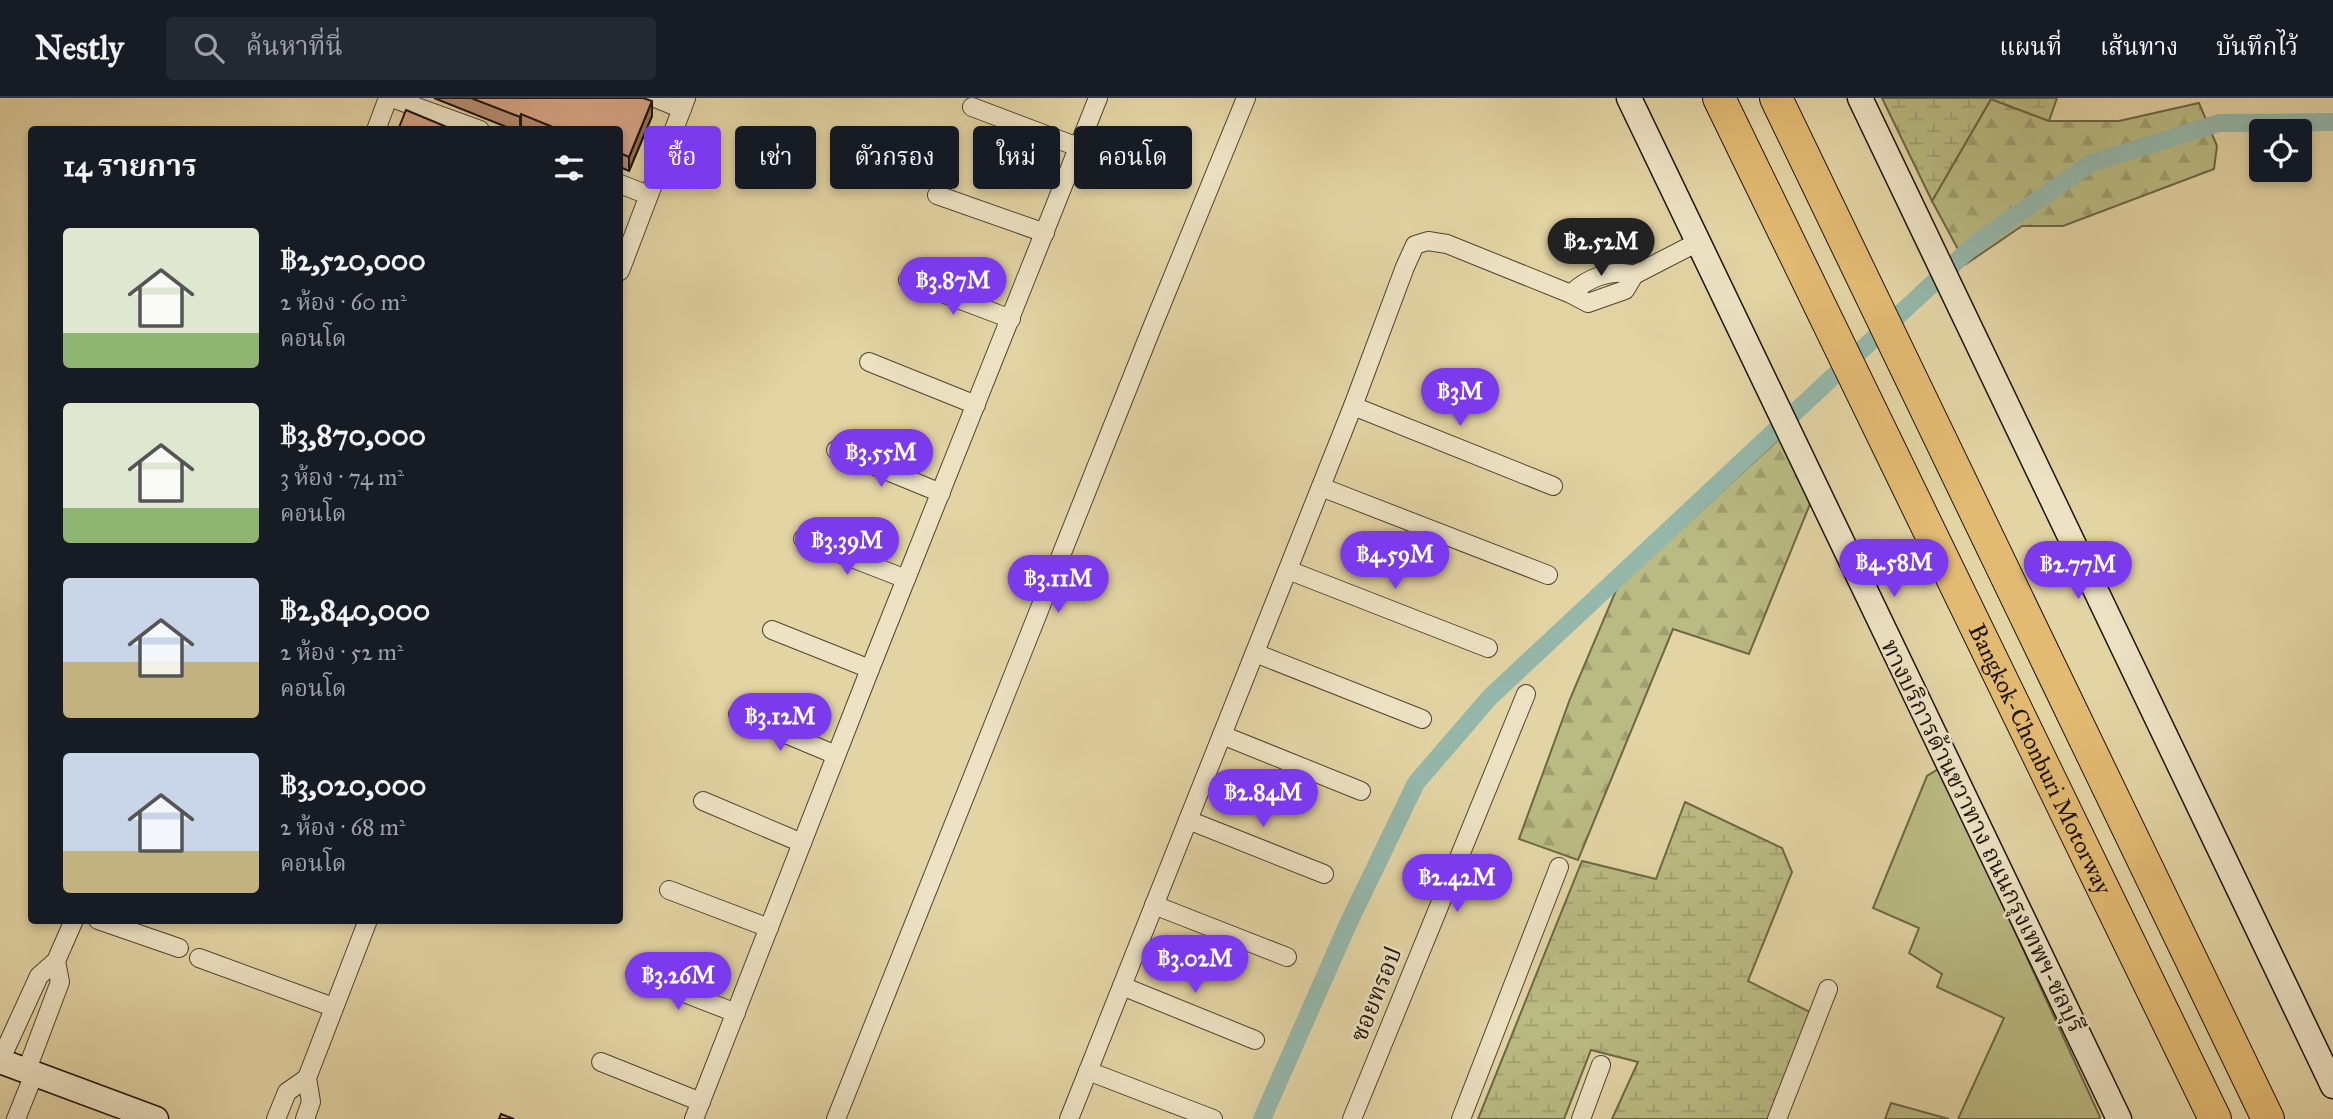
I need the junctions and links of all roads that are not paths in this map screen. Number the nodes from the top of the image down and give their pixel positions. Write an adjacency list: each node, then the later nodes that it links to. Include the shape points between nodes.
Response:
1 (390, 98): 11 (street); 12 (street)
2 (655, 98): 9 (street)
3 (1098, 98): 13 (street)
4 (1246, 98): 79 (street)
5 (1629, 98): 20 (main road, ทางบริการด้านขวาทาง ถนนกรุงเทพฯ-ชลบุรี)
6 (1719, 98): 87 (highway, Bangkok-Chonburi Motorway)
7 (1776, 98): 88 (highway, Bangkok-Chonburi Motorway)
8 (1860, 98): 72 (main road)
9 (684, 104): 17 (street)
10 (972, 107): 14 (street)
11 (378, 126)
12 (469, 126)
13 (1087, 126)
14 (1074, 145)
15 (1074, 160): 19 (street)
16 (623, 185): 17 (street)
17 (648, 195): 21 (street)
18 (937, 195): 19 (street)
19 (1045, 233): 23 (street)
20 (1698, 242): 26 (street, via 1634,275 1619,270 1582,283 1571,293 1447,244 1428,241 1415,245); 86 (main road, ทางบริการด้านขวาทาง ถนนกรุงเทพฯ-ชลบุรี)
21 (623, 263)
22 (908, 280): 23 (street)
23 (1011, 319): 25 (street)
24 (869, 362): 25 (street)
25 (976, 405): 30 (street)
26 (1353, 406): 28 (street); 29 (street)
27 (836, 450): 30 (street)
28 (1321, 486): 32 (street); 33 (street)
29 (1553, 486)
30 (941, 493): 34 (street)
31 (803, 539): 34 (street)
32 (1288, 570): 36 (street); 37 (street)
33 (1548, 575)
34 (906, 579): 38 (street)
35 (772, 630): 38 (street)
36 (1488, 648)
37 (1255, 653): 41 (street); 42 (street)
38 (870, 668): 43 (street)
39 (1525, 694): 82 (street, ซอยทรอป)
40 (738, 715): 43 (street)
41 (1422, 719)
42 (1222, 735): 44 (street); 46 (street)
43 (836, 755): 47 (street)
44 (1361, 791)
45 (702, 801): 47 (street)
46 (1188, 820): 49 (street); 51 (street)
47 (802, 843): 55 (street)
48 (1559, 867): 83 (street)
49 (1324, 874)
50 (669, 890): 55 (street)
51 (1154, 905): 57 (street); 61 (street)
52 (72, 924): 59 (street)
53 (110, 924): 56 (street)
54 (366, 924): 63 (street)
55 (769, 928): 64 (street)
56 (179, 948)
57 (1287, 957)
58 (198, 958): 63 (street)
59 (56, 961): 66 (street, via 39,976); 70 (street, via 60,982)
60 (635, 974): 64 (street)
61 (1122, 986): 65 (street); 69 (street)
62 (1828, 989): 85 (street)
63 (333, 1007): 71 (street)
64 (736, 1013): 73 (street)
65 (1255, 1040)
66 (0, 1061): 70 (main road)
67 (601, 1062): 73 (street)
68 (1601, 1065): 84 (street)
69 (1088, 1071): 80 (street); 81 (street)
70 (30, 1073): 74 (street); 75 (main road)
71 (307, 1078): 76 (street, via 286,1092); 77 (street, via 311,1102)
72 (2333, 1086)
73 (701, 1102): 78 (street)
74 (16, 1119)
75 (156, 1119)
76 (276, 1119)
77 (305, 1119)
78 (694, 1119)
79 (836, 1119)
80 (1069, 1119)
81 (1213, 1119)
82 (1352, 1119)
83 (1461, 1119)
84 (1581, 1119)
85 (1777, 1119)
86 (2119, 1119)
87 (2215, 1119)
88 (2268, 1119)

